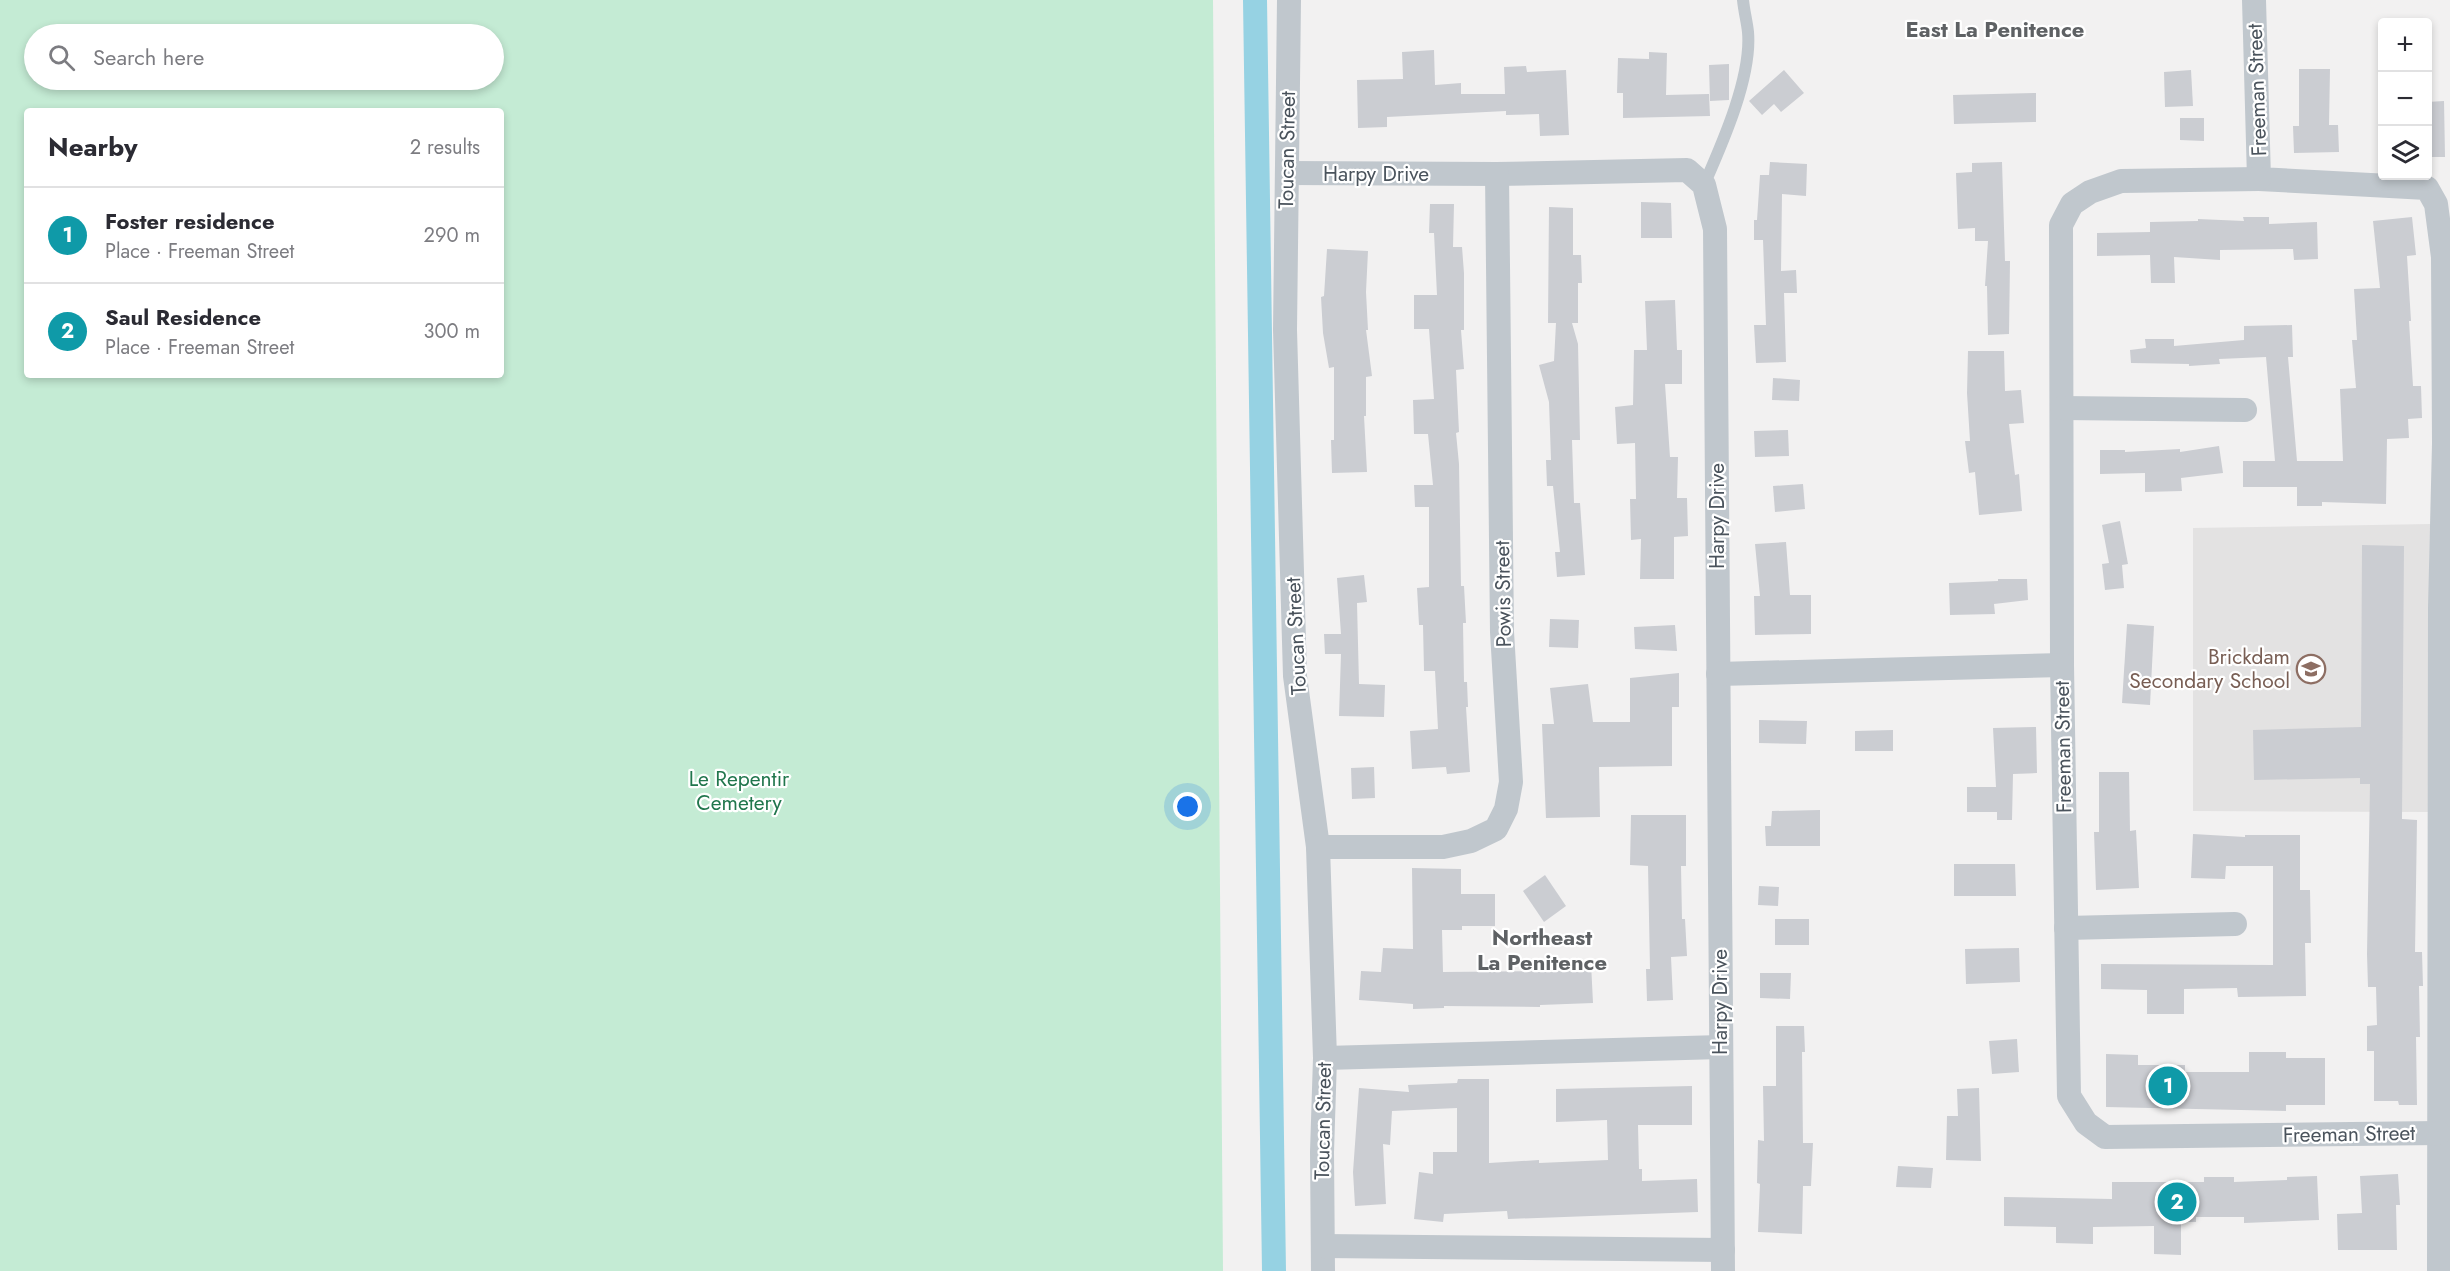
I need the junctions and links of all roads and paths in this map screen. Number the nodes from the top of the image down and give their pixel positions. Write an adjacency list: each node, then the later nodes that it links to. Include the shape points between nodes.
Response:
1 (1289, 0): 4 (street, Toucan Street)
2 (1743, 0): 7 (lane, via 1748,34 1746,66 1727,134)
3 (2254, 0): 6 (street, Freeman Street)
4 (1287, 173): 5 (street, Harpy Drive); 12 (street, Toucan Street, via 1286,330 1295,676)
5 (1497, 174): 7 (street, Harpy Drive, via 1687,170); 12 (street, Powis Street, via 1502,632 1511,782 1506,809 1496,829 1443,848)
6 (2259, 180): 8 (street, Freeman Street, via 2121,181 2090,192 2072,204 2061,225); 17 (street, Freeman Street, via 2427,188 2436,204 2443,257 2444,444)
7 (1704, 185): 11 (street, Harpy Drive, via 1715,229)
8 (2062, 408): 9 (street); 10 (street, Freeman Street)
9 (2244, 410)
10 (2062, 665): 11 (street); 14 (street, Freeman Street)
11 (1718, 674): 15 (street, Harpy Drive)
12 (1318, 847): 16 (street, Toucan Street)
13 (2235, 924): 14 (street)
14 (2067, 928): 17 (street, Freeman Street, via 2069,1096 2086,1123 2105,1137)
15 (1721, 1047): 16 (street); 19 (street, Harpy Drive)
16 (1324, 1058): 18 (street, Toucan Street)
17 (2439, 1133): 21 (street, Freeman Street)
18 (1323, 1246): 19 (street); 20 (street, Toucan Street)
19 (1723, 1261)
20 (1323, 1271)
21 (2439, 1271)

